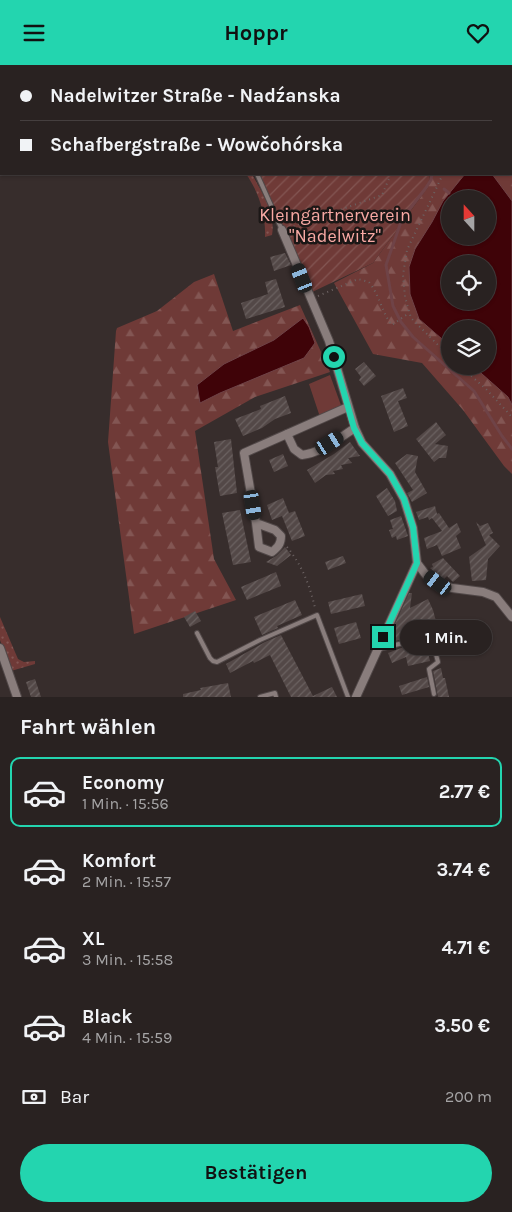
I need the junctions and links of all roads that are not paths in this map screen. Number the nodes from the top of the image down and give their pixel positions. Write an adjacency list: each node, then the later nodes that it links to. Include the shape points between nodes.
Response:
1 (257, 175): 2 (lane)
2 (282, 230): 3 (street, via 329,341)
3 (348, 407): 4 (street); 5 (street)
4 (354, 428): 5 (street, via 310,455 302,455 294,449); 7 (street, via 362,443 390,474 404,499 413,527)
5 (287, 434): 6 (street, via 244,453)
6 (256, 523): 6 (street, via 275,530 281,536 281,543 272,552 259,547)
7 (417, 563): 8 (street, via 438,583 496,597); 11 (street)
8 (512, 617)
9 (197, 633): 16 (lane, via 210,658 217,662 317,615)
10 (0, 648): 13 (street)
11 (377, 649): 12 (lane, via 430,636 438,662 429,669); 17 (street)
12 (434, 694)
13 (17, 697)
14 (260, 697): 15 (lane, via 275,693)
15 (276, 697)
16 (348, 697)
17 (356, 697)

